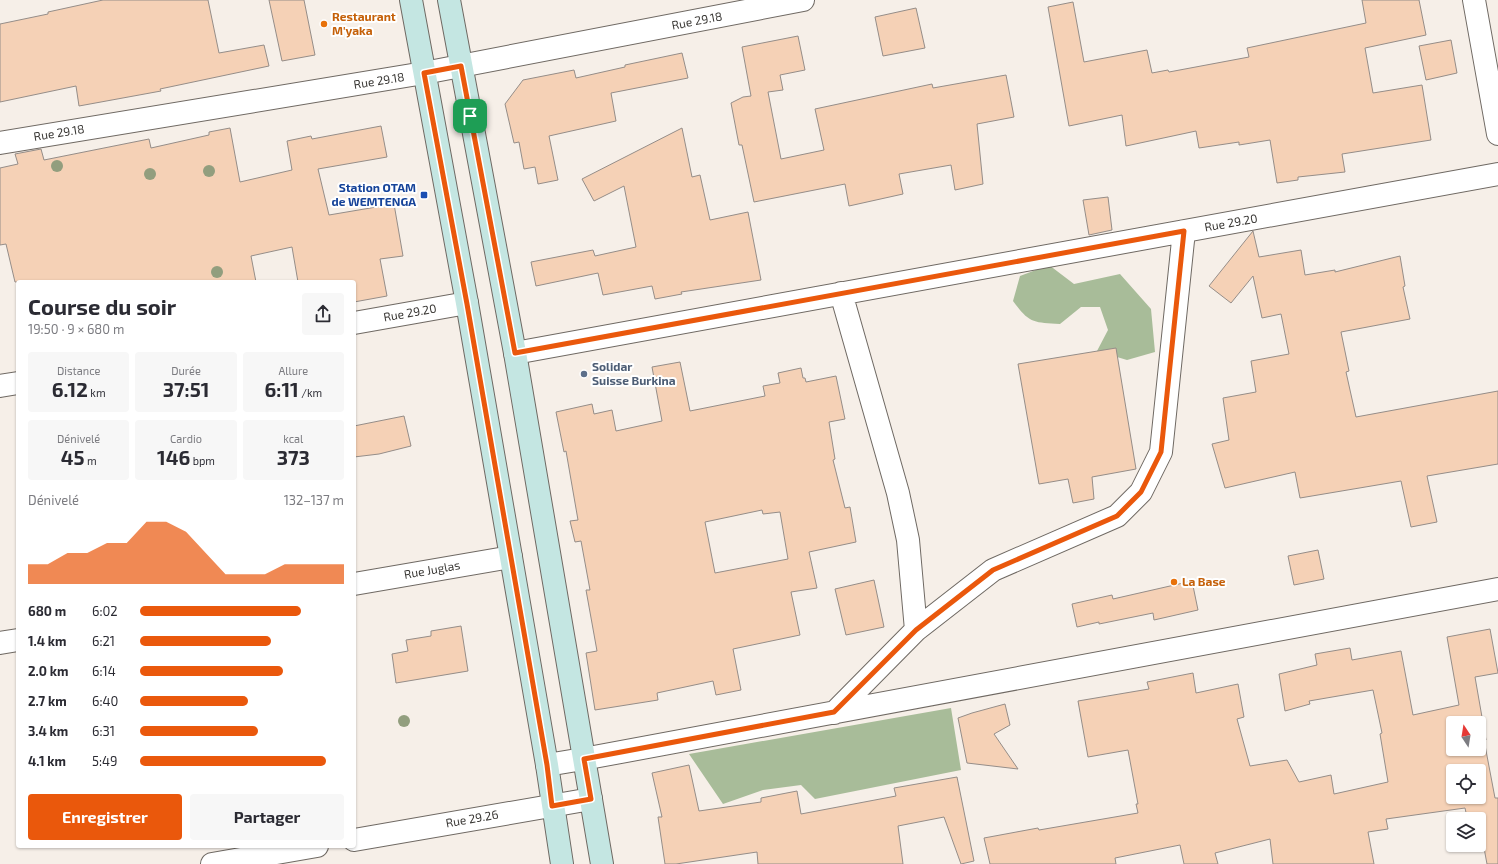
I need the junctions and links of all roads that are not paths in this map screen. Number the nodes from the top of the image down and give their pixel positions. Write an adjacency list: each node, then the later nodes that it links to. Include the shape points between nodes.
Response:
1 (411, 0): 7 (main road)
2 (449, 0): 6 (main road)
3 (803, 0): 5 (street, Rue 29.18)
4 (1474, 0): 8 (street)
5 (780, 2): 6 (street, Rue 29.18)
6 (461, 66): 7 (street, Rue 29.18); 15 (main road)
7 (424, 73): 9 (street, Rue 29.18); 13 (main road)
8 (1498, 134)
9 (0, 143)
10 (1498, 174): 11 (street, Rue 29.20)
11 (1184, 231): 12 (street, Rue 29.20); 21 (street, via 1161,452 1141,492 1117,516 993,570)
12 (841, 293): 15 (street, Rue 29.20); 21 (street, via 898,493 908,540)
13 (467, 304): 14 (street, Rue 29.20); 18 (main road)
14 (356, 323)
15 (515, 353): 25 (main road)
16 (16, 383): 17 (street)
17 (0, 386)
18 (511, 557): 19 (street, Rue Juglas); 26 (main road)
19 (356, 584)
20 (1498, 589): 24 (street)
21 (916, 630): 24 (street)
22 (16, 640): 23 (street)
23 (0, 643)
24 (834, 712): 25 (street)
25 (584, 759): 26 (street); 27 (main road)
26 (547, 765): 28 (main road)
27 (591, 799): 28 (street, Rue 29.26); 33 (main road)
28 (552, 806): 29 (street, Rue 29.26); 32 (main road)
29 (356, 840)
30 (305, 848): 31 (street)
31 (212, 864)
32 (562, 864)
33 (602, 864)

